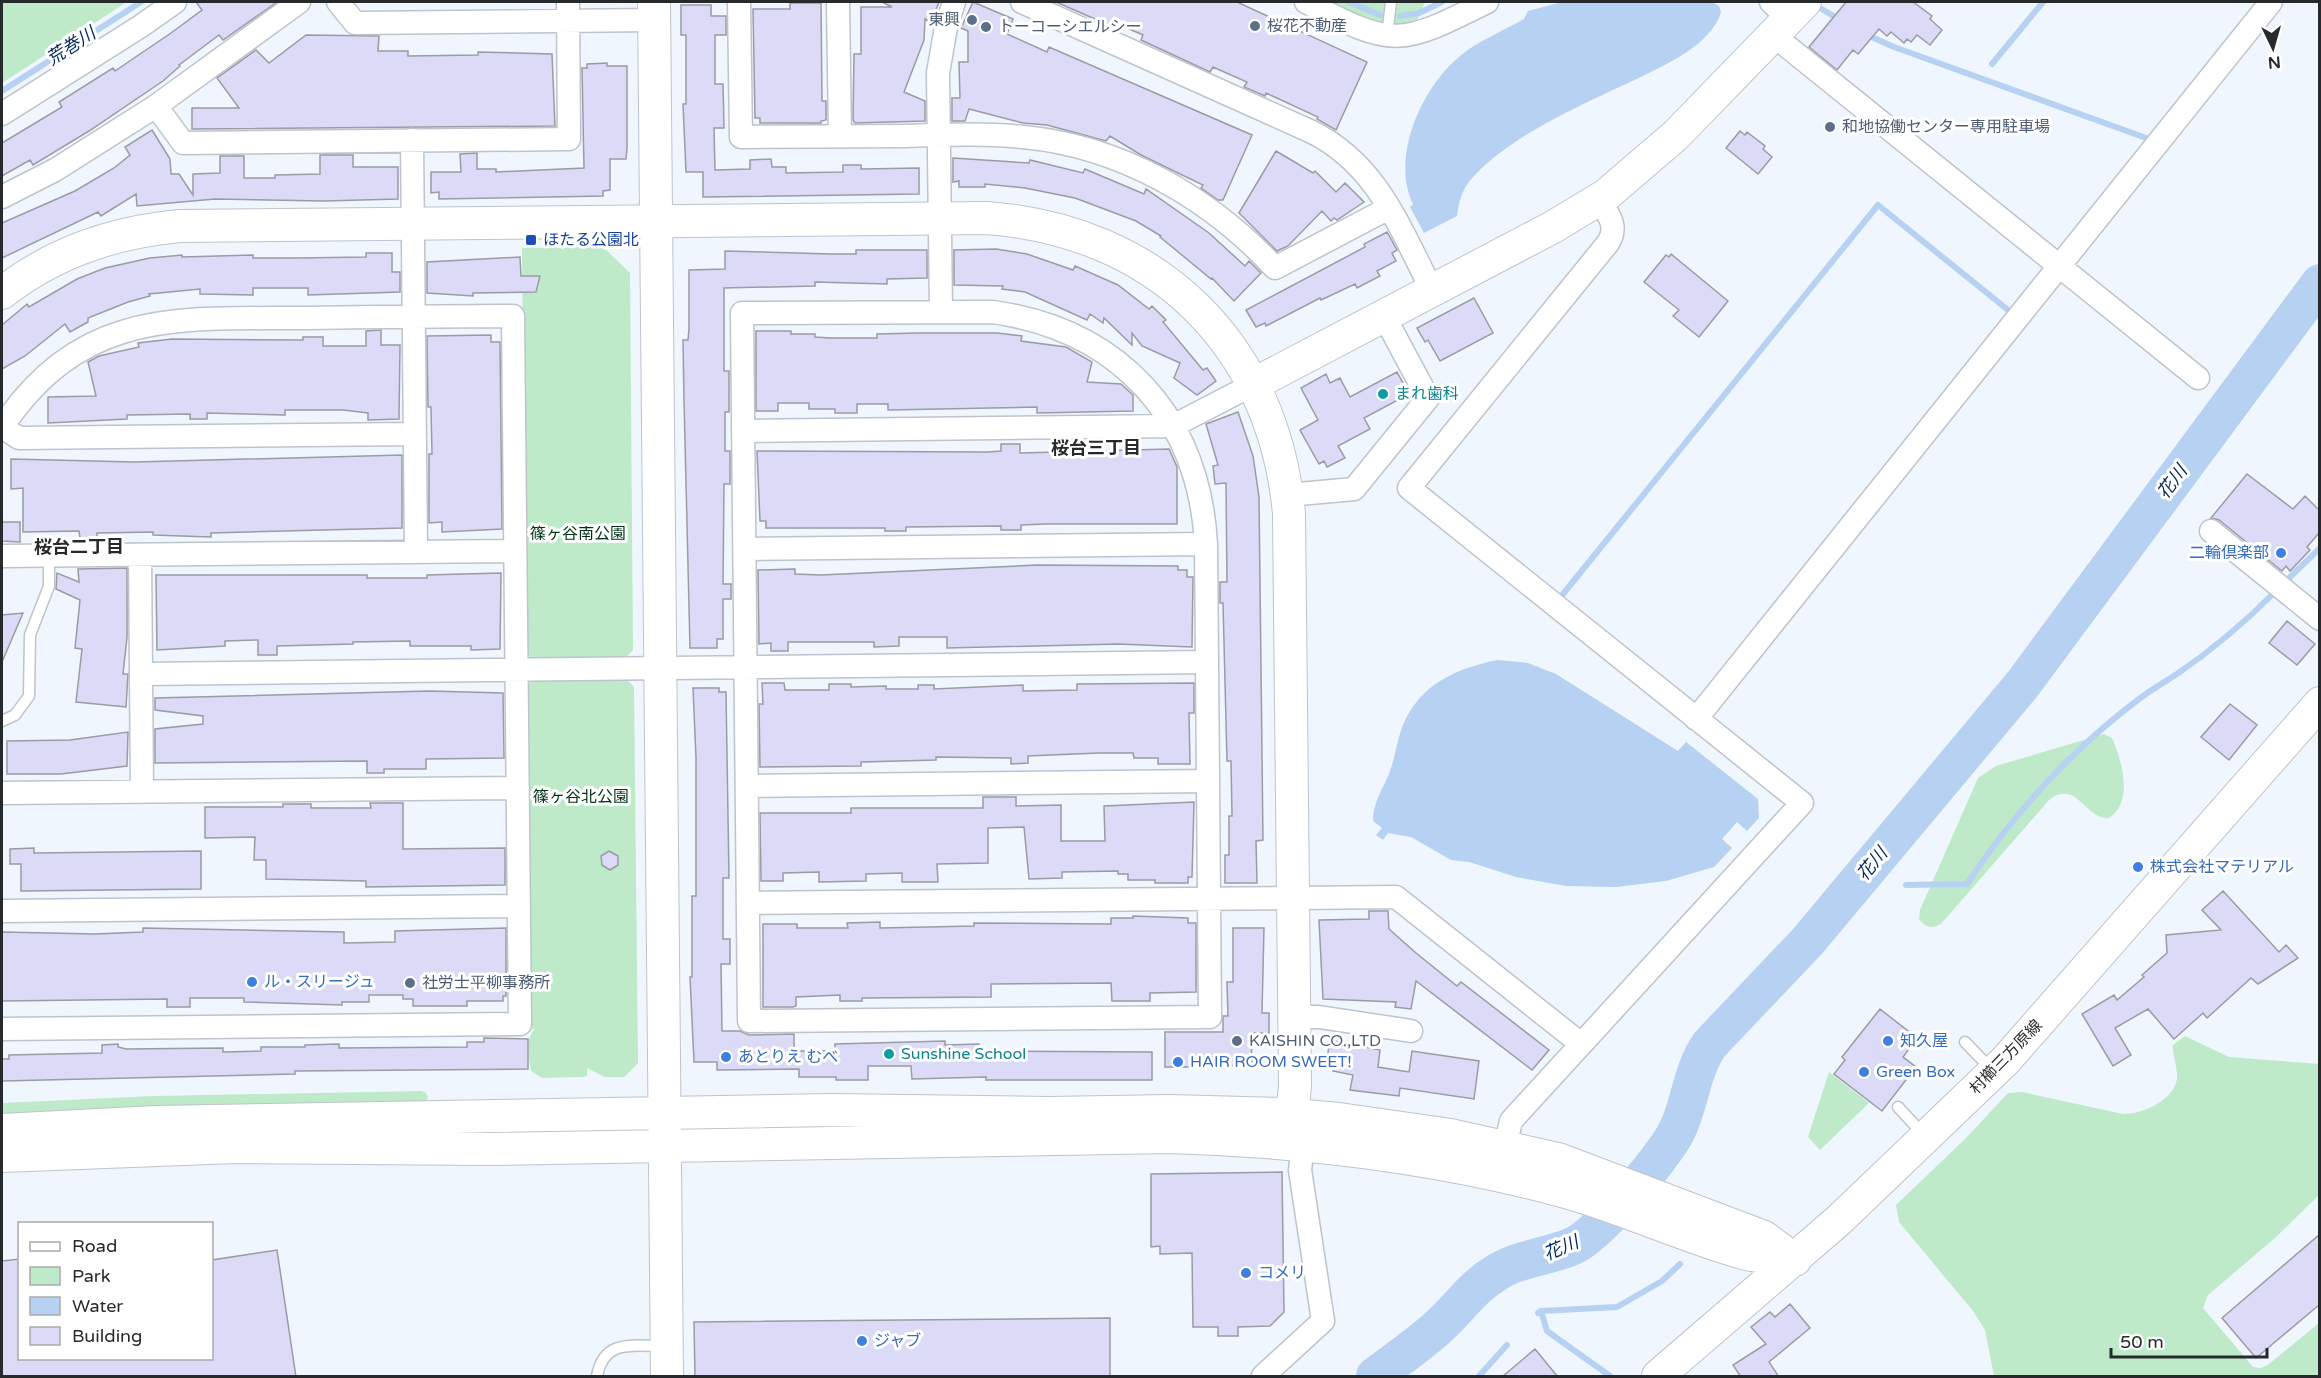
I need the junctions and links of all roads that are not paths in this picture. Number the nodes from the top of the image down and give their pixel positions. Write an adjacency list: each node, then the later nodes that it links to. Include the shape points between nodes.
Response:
1 (175, 2): 17 (street)
2 (299, 2): 16 (street)
3 (338, 2): 12 (street, via 355,23)
4 (740, 2): 19 (street, via 741,137)
5 (838, 2): 19 (street)
6 (954, 2): 18 (street, via 938,73)
7 (1022, 2): 23 (street, via 1329,141 1359,164)
8 (1306, 2): 15 (street, via 1362,31)
9 (1391, 2): 15 (lane)
10 (1487, 2): 15 (street, via 1425,32)
11 (2271, 2): 27 (street)
12 (568, 11): 13 (street); 20 (street, via 569,139)
13 (654, 11): 25 (street)
14 (1784, 14): 22 (street, via 1654,157); 27 (street)
15 (1386, 36)
16 (156, 106): 20 (street, via 183,143); 21 (street, via 55,170)
17 (2, 114)
18 (939, 135): 19 (street); 23 (street, via 1043,140 1132,165 1205,206 1275,268); 24 (street)
19 (840, 136)
20 (412, 140): 26 (street)
21 (2, 196)
22 (1599, 200): 28 (street); 55 (street, via 1613,223 1612,237 1410,488)
23 (1389, 208): 28 (street)
24 (940, 219): 25 (street); 30 (street); 34 (street, via 986,218 1044,225 1100,242 1126,255 1196,306 1234,351)
25 (656, 221): 26 (street); 51 (street)
26 (412, 224): 29 (street, via 150,229 67,253 40,266); 31 (street)
27 (2059, 266): 33 (street); 55 (street)
28 (1432, 291): 32 (street)
29 (2, 293)
30 (941, 311): 35 (street, via 1020,316 1070,332 1136,377); 37 (street, via 742,313)
31 (413, 316): 36 (street, via 201,319 148,324 97,342 67,359 32,388); 38 (street); 43 (street, via 513,316)
32 (1384, 316): 34 (street); 39 (street, via 1428,398 1354,489)
33 (2198, 378)
34 (1254, 384): 35 (street); 39 (street, via 1273,429)
35 (1173, 426): 37 (street); 41 (street, via 1200,491)
36 (2, 427): 38 (street, via 19,438)
37 (744, 431): 42 (street)
38 (414, 434): 44 (street)
39 (1288, 495): 63 (street)
40 (2211, 531): 48 (street)
41 (1206, 544): 42 (street); 49 (street)
42 (745, 549): 50 (street)
43 (515, 551): 44 (street); 52 (street)
44 (416, 552): 45 (street)
45 (140, 555): 47 (street); 53 (street)
46 (2, 556): 47 (street)
47 (50, 556): 56 (lane, via 49,586 30,635 29,696 15,716)
48 (2319, 619)
49 (1207, 662): 50 (street); 57 (street)
50 (746, 667): 51 (street); 58 (street)
51 (660, 668): 52 (street); 74 (street)
52 (516, 669): 53 (street); 59 (street)
53 (141, 674): 60 (street)
54 (2319, 703): 72 (street, 村櫛三方原線)
55 (1696, 718): 71 (street, via 1802,803)
56 (2, 721)
57 (1208, 781): 58 (street); 62 (street)
58 (747, 786): 64 (street)
59 (518, 788): 60 (street); 65 (street)
60 (142, 792): 61 (street)
61 (2, 793)
62 (1209, 898): 63 (street); 64 (street); 64 (street, via 1210,1017 749,1021)
63 (1293, 898): 67 (street); 71 (street, via 1396,897)
64 (748, 903)
65 (519, 906): 66 (street); 68 (street, via 520,1024)
66 (2, 911)
67 (1294, 1017): 69 (street); 75 (street)
68 (2, 1029)
69 (1411, 1031)
70 (1965, 1042): 72 (lane)
71 (1581, 1044): 80 (street, via 1511,1121)
72 (1994, 1072): 77 (street, 村櫛三方原線)
73 (1898, 1107): 77 (lane)
74 (664, 1113): 75 (street, via 1170,1111); 76 (street, via 156,1122); 79 (street)
75 (1293, 1115): 80 (street, via 1395,1126)
76 (2, 1130)
77 (1926, 1137): 83 (street, 村櫛三方原線)
78 (1303, 1145): 79 (street, via 1170,1137); 82 (street, via 1397,1158); 86 (street, via 1300,1170 1323,1321)
79 (664, 1146): 81 (street, via 236,1146); 84 (street)
80 (1517, 1149): 82 (street, via 1586,1168)
81 (2, 1156)
82 (1653, 1208): 83 (street, via 1745,1254)
83 (1795, 1260): 87 (street, 村櫛三方原線)
84 (667, 1361): 85 (lane, via 614,1348 604,1356)
85 (597, 1377)
86 (1263, 1377)
87 (1658, 1377)

